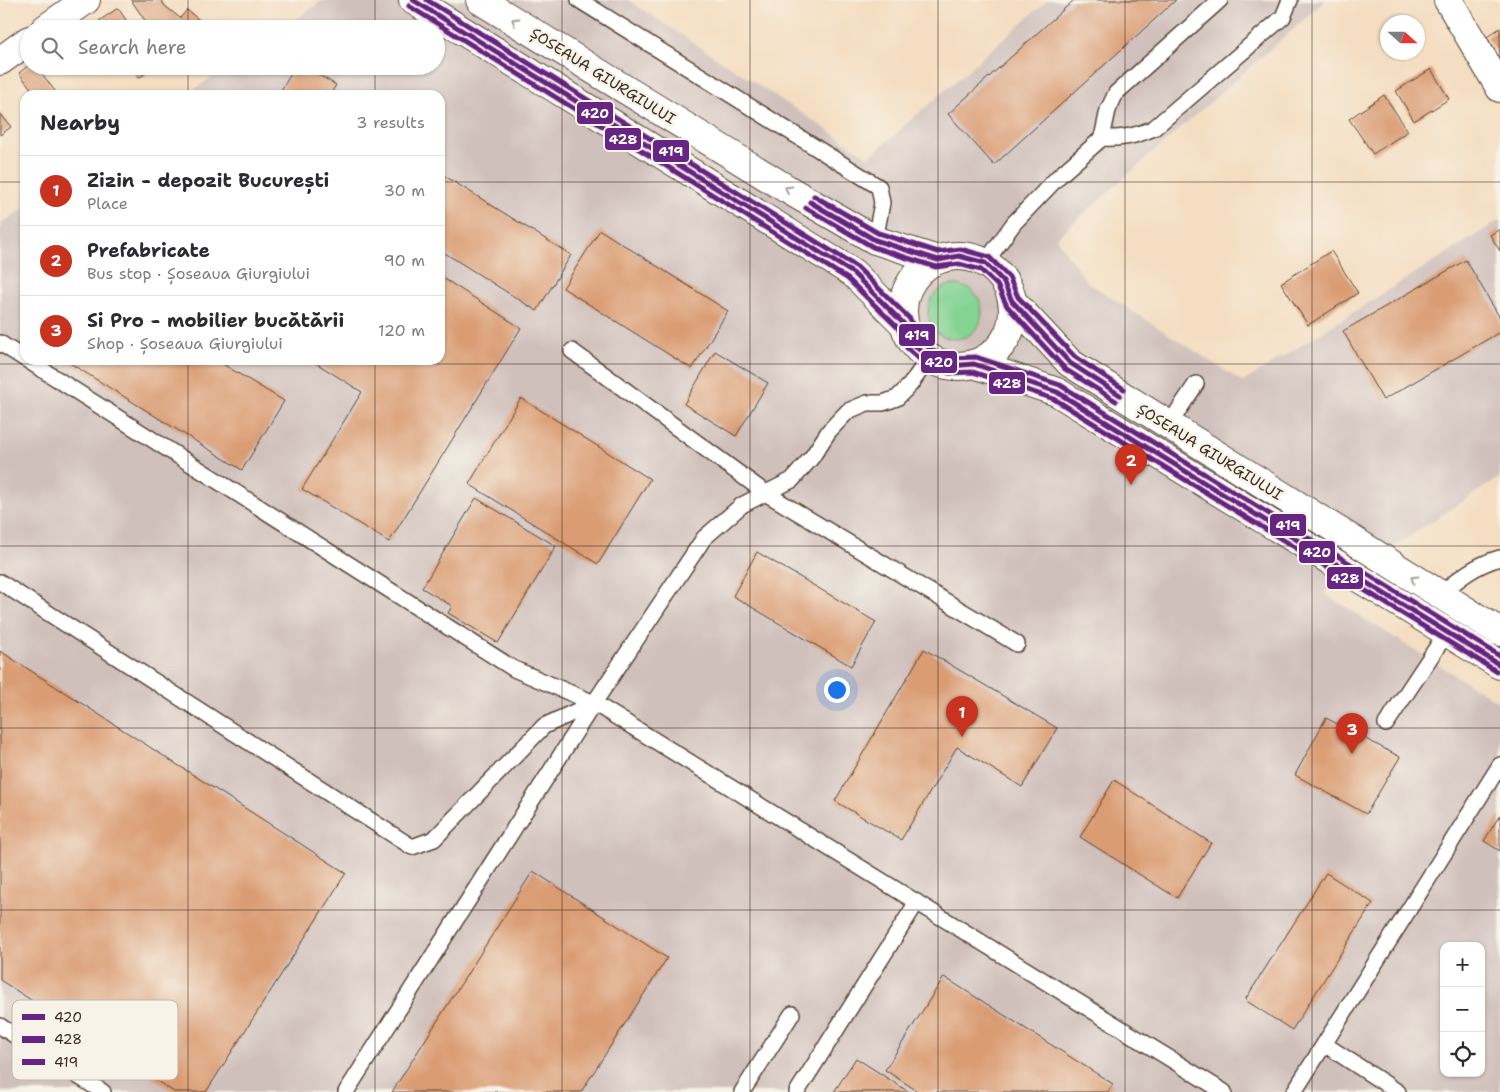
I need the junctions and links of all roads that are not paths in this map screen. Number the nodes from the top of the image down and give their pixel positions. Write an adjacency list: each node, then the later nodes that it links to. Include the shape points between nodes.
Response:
1 (86, 0): 8 (main road)
2 (412, 0): 9 (main road, ȘOSEAUA GIURGIULUI)
3 (480, 0): 15 (main road, ȘOSEAUA GIURGIULUI, one-way to 3)
4 (579, 0): 15 (lane, via 879,187 882,203)
5 (1220, 0): 14 (lane, via 1116,93 1108,110)
6 (1290, 0): 14 (lane, via 1283,17 1154,128 1121,139)
7 (1448, 0): 13 (main road)
8 (58, 20)
9 (444, 20)
10 (445, 20): 19 (main road, ȘOSEAUA GIURGIULUI, via 852,273)
11 (20, 47): 12 (main road)
12 (0, 61)
13 (1500, 88)
14 (1102, 138): 17 (lane, via 1058,177 1014,223)
15 (875, 240): 16 (main road, ȘOSEAUA GIURGIULUI)
16 (938, 260): 17 (main road, ȘOSEAUA GIURGIULUI, via 959,256); 19 (main road, via 925,268 910,286 903,308)
17 (985, 263): 18 (main road, ȘOSEAUA GIURGIULUI, via 1003,281)
18 (1012, 301): 24 (main road, ȘOSEAUA GIURGIULUI, via 1012,317 1004,339 989,357); 27 (main road, ȘOSEAUA GIURGIULUI, via 1070,363)
19 (904, 324): 23 (main road, ȘOSEAUA GIURGIULUI, via 913,344)
20 (0, 343): 22 (lane)
21 (572, 351): 28 (lane)
22 (20, 355)
23 (929, 358): 24 (main road, ȘOSEAUA GIURGIULUI, via 950,366); 28 (lane, via 897,398 848,412 829,431 792,480)
24 (974, 364): 32 (main road, ȘOSEAUA GIURGIULUI, via 1057,392)
25 (35, 365): 36 (lane, via 514,669)
26 (1196, 384): 27 (lane)
27 (1168, 426): 31 (main road, ȘOSEAUA GIURGIULUI, one-way to 27)
28 (768, 494): 34 (lane); 36 (lane, via 742,505 704,538)
29 (1500, 558): 31 (lane, via 1483,562 1460,576)
30 (0, 582): 36 (lane, via 412,847 434,839 544,726)
31 (1440, 595): 33 (main road, ȘOSEAUA GIURGIULUI)
32 (1447, 632): 35 (main road, ȘOSEAUA GIURGIULUI); 37 (lane)
33 (1500, 632)
34 (1017, 644)
35 (1500, 665)
36 (594, 703): 39 (lane); 46 (lane)
37 (1386, 724)
38 (1500, 765): 43 (lane)
39 (917, 902): 48 (lane); 49 (lane)
40 (792, 1014): 47 (lane)
41 (0, 1026): 42 (lane)
42 (12, 1034)
43 (1324, 1044): 50 (lane); 51 (lane)
44 (84, 1080): 45 (lane)
45 (103, 1092)
46 (346, 1092)
47 (742, 1092)
48 (797, 1092)
49 (1224, 1092)
50 (1294, 1092)
51 (1398, 1092)

